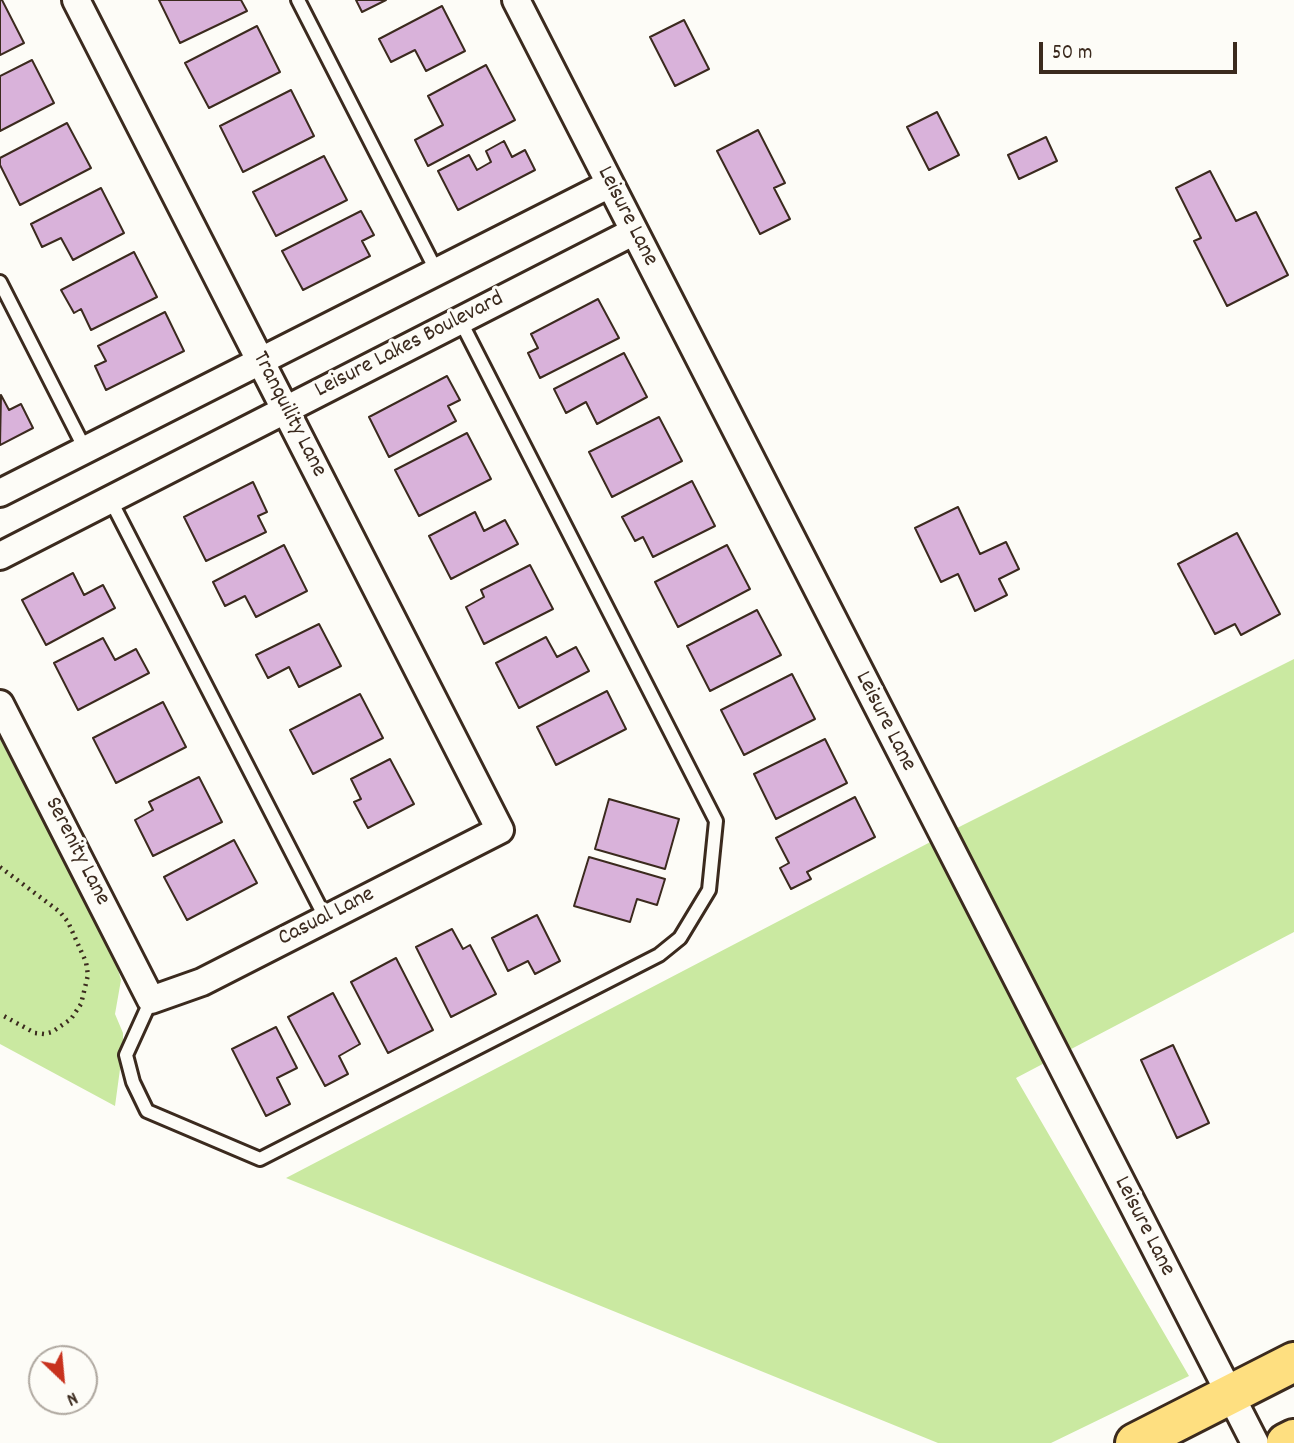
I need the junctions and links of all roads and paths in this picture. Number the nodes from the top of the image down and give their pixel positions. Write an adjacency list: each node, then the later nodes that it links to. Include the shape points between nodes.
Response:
1 (76, 0): 9 (street, Tranquility Lane)
2 (298, 0): 6 (lane)
3 (516, 0): 4 (street, Leisure Lane)
4 (610, 184): 5 (street, Leisure Lane); 6 (street)
5 (633, 232): 8 (street, Leisure Lakes Boulevard); 22 (street, Leisure Lane)
6 (437, 272): 9 (street)
7 (0, 282): 11 (lane)
8 (460, 320): 10 (street, Leisure Lakes Boulevard); 19 (lane, via 716,821 709,890 680,938 659,955 260,1159 147,1111 126,1055)
9 (261, 362): 10 (street, Tranquility Lane); 11 (street)
10 (285, 410): 13 (street, Leisure Lakes Boulevard); 16 (street, Tranquility Lane)
11 (87, 451): 12 (street)
12 (0, 493)
13 (110, 499): 14 (street, Leisure Lakes Boulevard); 18 (lane)
14 (0, 556)
15 (0, 704): 19 (street, Serenity Lane)
16 (500, 830): 18 (street, Casual Lane)
17 (0, 867): 20 (path, via 60,912 88,975 81,1004 71,1019 52,1032 35,1033)
18 (326, 919): 19 (street, Casual Lane, via 202,982)
19 (151, 1000)
20 (0, 1014)
21 (1294, 1362): 22 (main road)
22 (1230, 1395): 24 (main road); 25 (street, Leisure Lane)
23 (1294, 1439): 26 (main road)
24 (1135, 1443)
25 (1255, 1443)
26 (1286, 1443)

